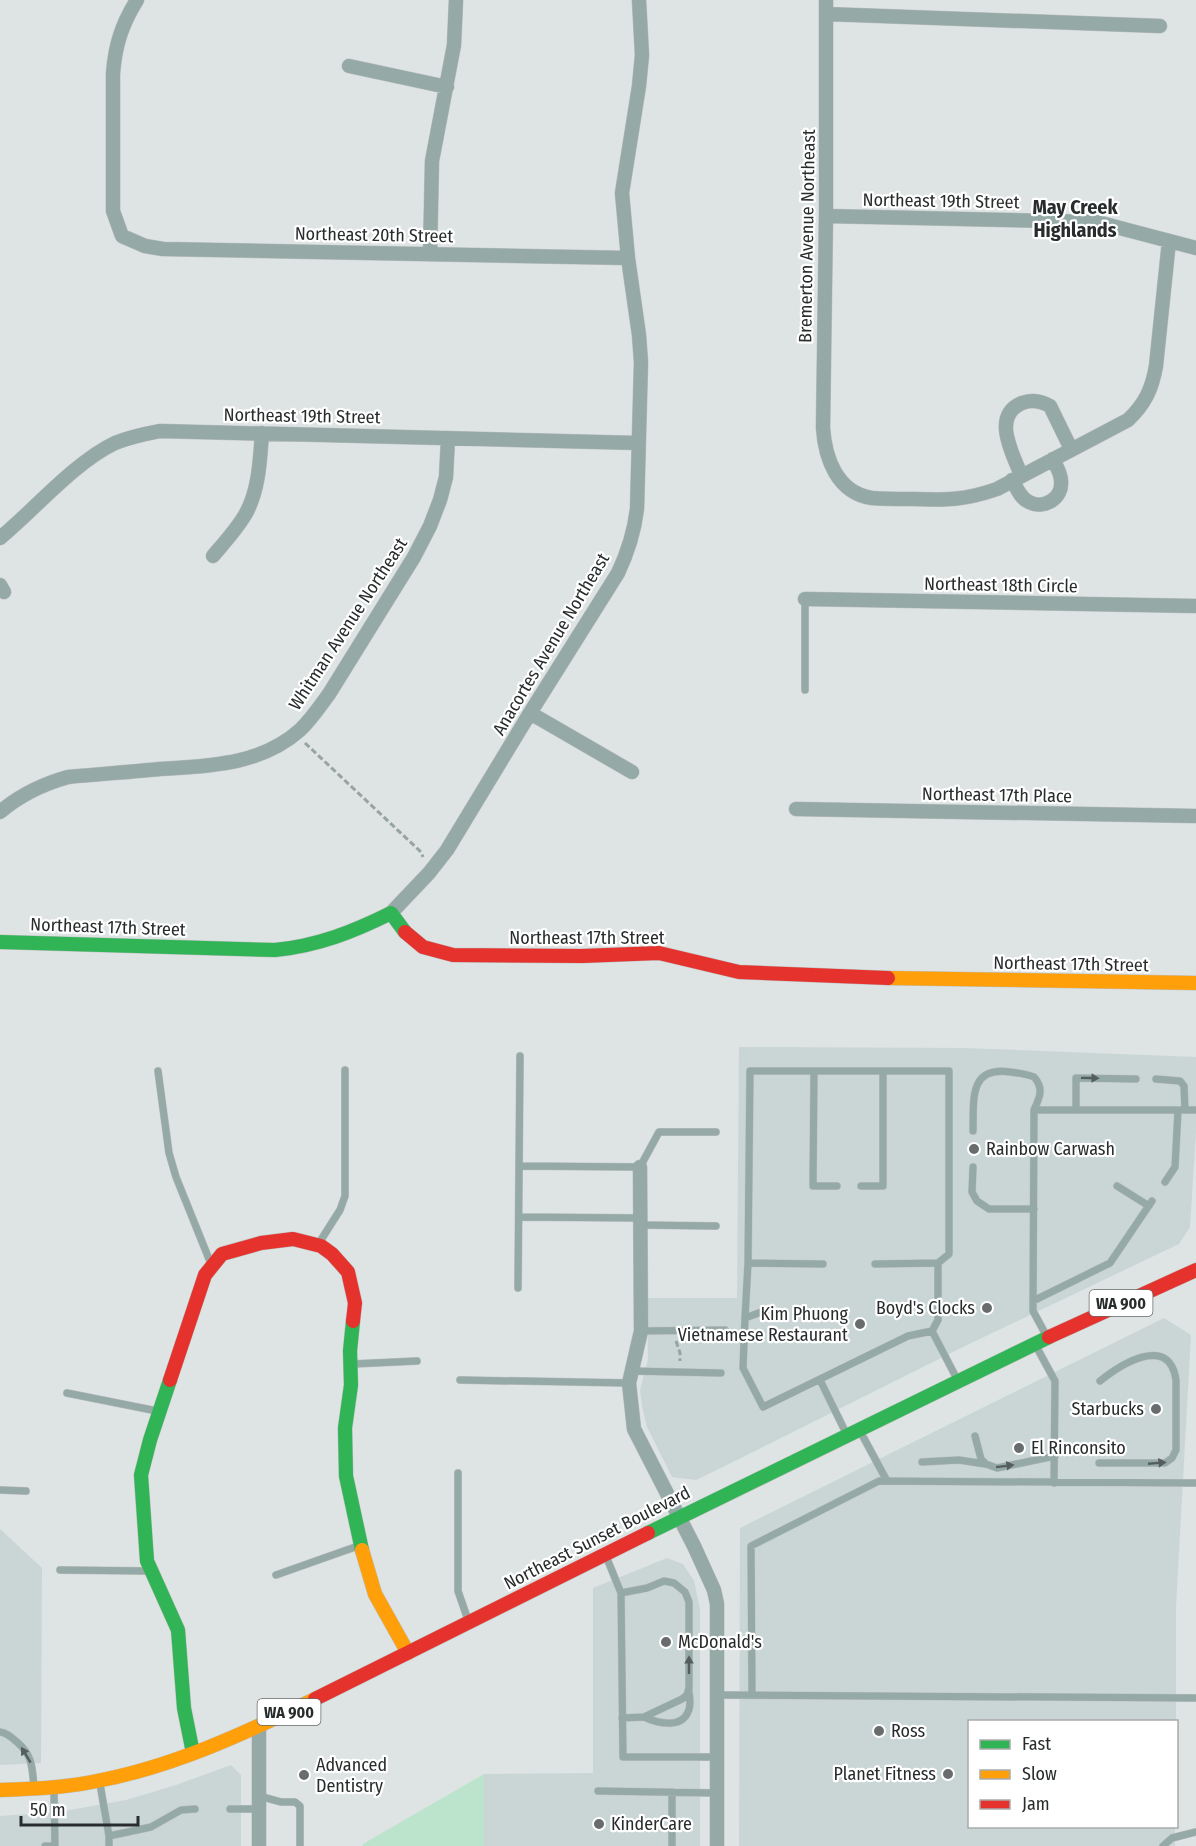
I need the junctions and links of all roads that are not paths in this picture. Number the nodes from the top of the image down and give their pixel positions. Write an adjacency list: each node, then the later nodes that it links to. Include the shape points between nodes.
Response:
1 (137, 0): 11 (street, Northeast 20th Street, via 119,33 114,55 113,211 122,236 163,249)
2 (456, 0): 7 (street)
3 (639, 0): 12 (street, Anacortes Avenue Northeast, via 642,55 622,193)
4 (826, 7): 5 (street); 8 (street, Bremerton Avenue Northeast)
5 (1160, 26)
6 (350, 66): 7 (street)
7 (447, 87): 11 (street, via 432,161)
8 (826, 216): 9 (street, Northeast 19th Street, via 1097,222); 18 (street, Bremerton Avenue Northeast, via 823,428 834,472 851,490 871,498 957,500 997,489)
9 (1169, 242): 10 (street, Northeast 19th Street); 16 (street, via 1156,366 1148,395 1128,420)
10 (1196, 248)
11 (430, 254): 12 (street, Northeast 20th Street)
12 (628, 258): 15 (street, Anacortes Avenue Northeast, via 641,362)
13 (262, 433): 14 (street, Northeast 19th Street); 19 (street, Northeast 19th Street, via 160,431 115,443 94,455); 20 (street, via 258,474 246,513)
14 (448, 438): 15 (street, Northeast 19th Street); 27 (street, Whitman Avenue Northeast, via 446,477 425,537 329,694 300,730 245,760 68,777 46,783)
15 (638, 443): 24 (street, Anacortes Avenue Northeast, via 637,509 627,555)
16 (1071, 449): 17 (street); 18 (street, via 1050,406 1035,401 1020,404 1009,415 1005,430)
17 (1053, 459): 18 (street); 18 (street, via 1062,486 1050,502 1036,505 1023,498)
18 (1017, 478)
19 (0, 538)
20 (213, 556)
21 (806, 599): 22 (street, Northeast 18th Circle); 23 (lane)
22 (1196, 606)
23 (805, 690)
24 (530, 713): 25 (street); 29 (street, Anacortes Avenue Northeast, via 447,850)
25 (632, 772)
26 (796, 809): 28 (street, Northeast 17th Place)
27 (0, 812)
28 (1196, 816)
29 (391, 913): 30 (street, Northeast 17th Street, via 328,940 284,949); 31 (street, Northeast 17th Street, via 413,941 453,955 659,953 739,972 925,980)
30 (0, 942)
31 (1196, 983)
32 (520, 1056): 45 (lane)
33 (345, 1070): 56 (lane, via 345,1196)
34 (158, 1071): 61 (lane, via 169,1153)
35 (814, 1071): 36 (lane); 49 (lane, via 813,1186); 57 (lane, via 750,1071)
36 (883, 1071): 50 (lane, via 883,1186); 58 (lane, via 949,1071 949,1254)
37 (1136, 1079): 40 (lane, one-way to 37, via 1076,1078)
38 (1156, 1079): 41 (lane, via 1180,1081 1184,1086)
39 (1034, 1110): 40 (lane); 43 (lane, via 1041,1092 1034,1077 990,1072 974,1091); 52 (lane)
40 (1076, 1110): 41 (lane)
41 (1181, 1110): 42 (lane); 48 (lane, via 1175,1167)
42 (1196, 1110)
43 (973, 1131)
44 (716, 1132): 46 (lane, via 659,1132)
45 (519, 1166): 46 (lane); 53 (lane)
46 (640, 1167): 54 (street)
47 (973, 1167): 52 (lane, via 972,1192 977,1201 989,1209)
48 (1165, 1182)
49 (837, 1186)
50 (861, 1186)
51 (1117, 1186): 64 (lane, via 1150,1204 1110,1263)
52 (1034, 1209): 64 (lane)
53 (519, 1217): 54 (lane); 63 (lane)
54 (640, 1221): 55 (lane); 68 (street)
55 (716, 1226)
56 (318, 1245): 61 (street, via 293,1239 261,1243 222,1254); 72 (street, via 348,1272 355,1303)
57 (748, 1263): 59 (lane); 66 (lane)
58 (938, 1263): 60 (lane); 69 (lane, via 938,1320)
59 (823, 1264)
60 (875, 1264)
61 (213, 1266): 80 (street, via 205,1275)
62 (1196, 1270): 70 (street, Northeast Sunset Boulevard / WA 900)
63 (518, 1288)
64 (1033, 1301): 70 (lane)
65 (767, 1310): 66 (lane)
66 (745, 1318): 76 (lane, via 743,1368 763,1407)
67 (725, 1330): 68 (lane)
68 (641, 1331): 74 (street)
69 (932, 1331): 76 (lane, via 908,1336); 77 (lane)
70 (1041, 1341): 77 (street, Northeast Sunset Boulevard / WA 900); 83 (lane, via 1055,1381)
71 (417, 1360): 72 (lane)
72 (350, 1364): 94 (street, via 346,1476)
73 (721, 1373): 74 (lane)
74 (630, 1377): 75 (lane); 93 (street, via 634,1429)
75 (460, 1380)
76 (820, 1380): 81 (lane)
77 (958, 1381): 81 (street, Northeast Sunset Boulevard / WA 900)
78 (1100, 1381): 85 (lane, one-way to 78, via 1165,1463 1176,1450 1176,1380 1165,1359 1142,1357 1118,1367)
79 (68, 1393): 80 (lane)
80 (160, 1412): 97 (street, via 141,1476 147,1562)
81 (853, 1432): 88 (lane); 93 (street, Northeast Sunset Boulevard / WA 900)
82 (975, 1436): 86 (lane)
83 (1055, 1456): 86 (lane, one-way to 83, via 997,1468); 89 (lane)
84 (922, 1462): 86 (lane, via 959,1460)
85 (1099, 1463)
86 (986, 1464)
87 (458, 1473): 100 (lane, via 458,1591)
88 (887, 1481): 89 (lane); 104 (lane, via 879,1481 751,1546)
89 (1054, 1482): 90 (lane)
90 (1196, 1483)
91 (0, 1490): 92 (lane)
92 (26, 1491)
93 (680, 1516): 95 (street, Northeast Sunset Boulevard / WA 900); 103 (street, via 714,1590)
94 (360, 1546): 98 (lane); 101 (street, via 375,1594)
95 (605, 1554): 99 (lane); 100 (street, Northeast Sunset Boulevard / WA 900)
96 (60, 1570): 97 (lane)
97 (152, 1571): 110 (street, via 178,1630 184,1708)
98 (276, 1575)
99 (621, 1593): 102 (lane, one-way to 99, via 689,1602 685,1592 664,1581); 107 (lane)
100 (469, 1622): 101 (street, Northeast Sunset Boulevard / WA 900)
101 (408, 1653): 108 (street, Northeast Sunset Boulevard / WA 900)
102 (689, 1688): 106 (lane, via 682,1699); 106 (lane, via 689,1710 684,1718 657,1723)
103 (717, 1695): 104 (lane); 111 (street)
104 (752, 1695): 105 (lane)
105 (1196, 1698)
106 (644, 1717): 107 (lane)
107 (622, 1718): 111 (lane, via 623,1757)
108 (259, 1727): 110 (street, Northeast Sunset Boulevard / WA 900); 119 (street)
109 (0, 1732): 115 (lane, one-way to 109, via 29,1756 23,1747)
110 (193, 1752): 112 (street, Northeast Sunset Boulevard / WA 900, via 159,1766)
111 (717, 1757): 118 (street)
112 (99, 1781): 113 (street, Northeast Sunset Boulevard / WA 900); 123 (lane)
113 (54, 1788): 115 (street, Northeast Sunset Boulevard / WA 900); 125 (lane)
114 (0, 1790): 115 (street, Northeast Sunset Boulevard / WA 900)
115 (34, 1790)
116 (598, 1791): 117 (lane)
117 (672, 1792): 118 (lane); 129 (lane)
118 (717, 1793): 130 (street)
119 (259, 1803): 121 (lane); 127 (street); 128 (lane, via 296,1802 300,1806)
120 (195, 1809): 123 (lane, via 181,1810 151,1827)
121 (230, 1809)
122 (1196, 1832): 131 (lane, via 1172,1838)
123 (109, 1836): 126 (lane)
124 (45, 1846): 125 (lane)
125 (55, 1846)
126 (109, 1846)
127 (259, 1846)
128 (300, 1846)
129 (672, 1846)
130 (717, 1846)
131 (1163, 1846)

